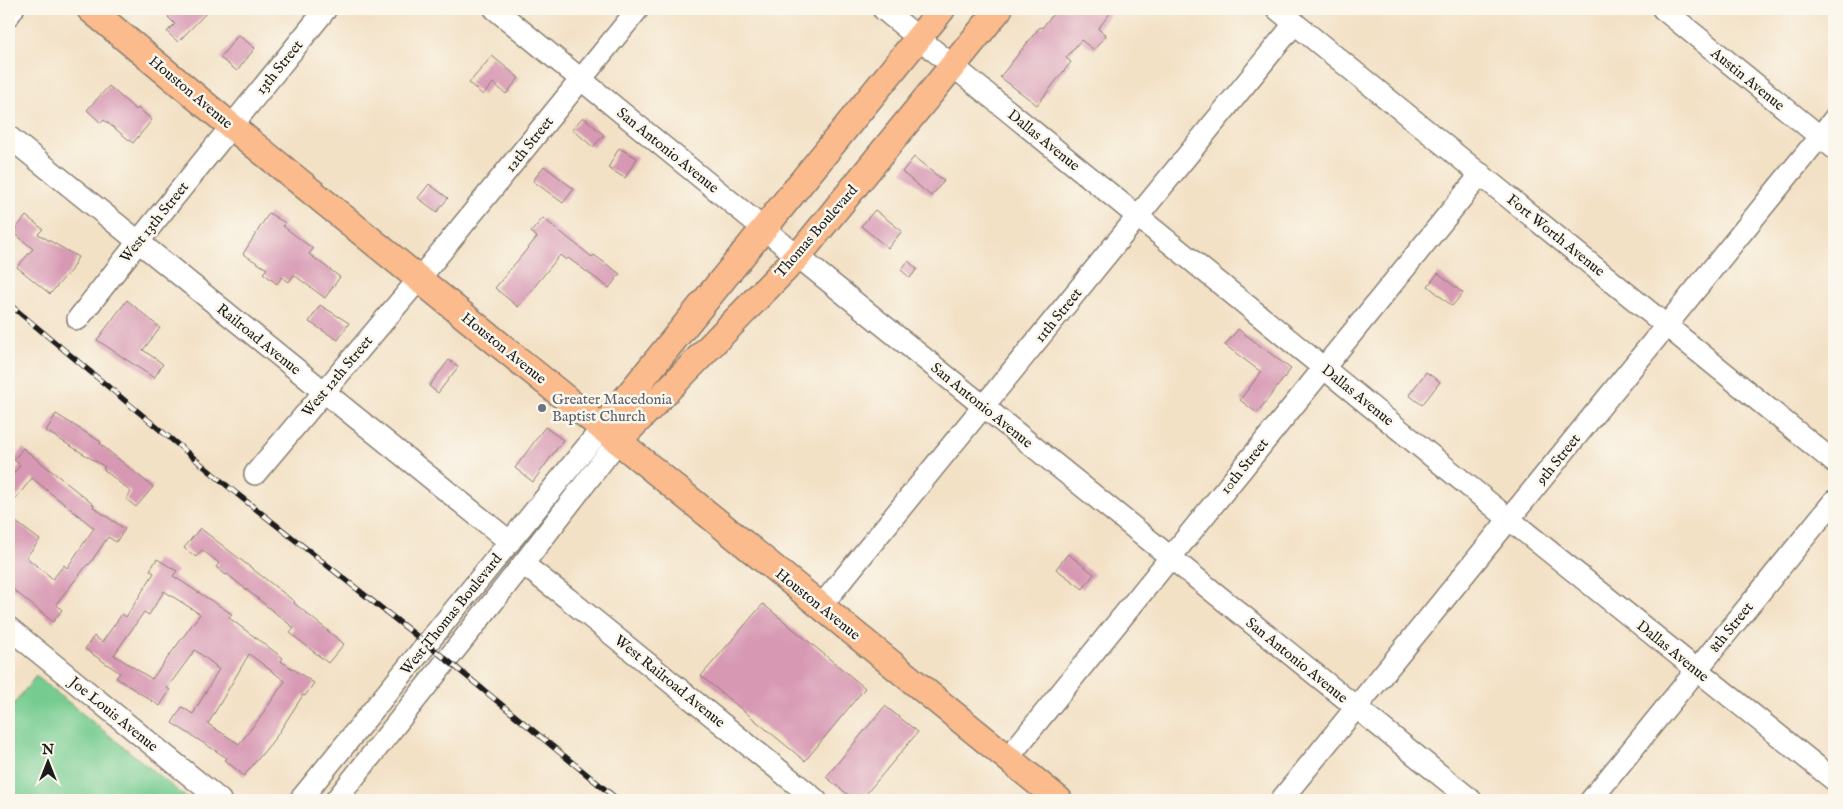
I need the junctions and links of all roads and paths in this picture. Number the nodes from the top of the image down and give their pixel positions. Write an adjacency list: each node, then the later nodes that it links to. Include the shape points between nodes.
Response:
1 (14, 9): 11 (street)
2 (90, 9): 17 (main road, Houston Avenue)
3 (326, 9): 17 (street, 13th Street)
4 (495, 9): 15 (street, San Antonio Avenue)
5 (638, 9): 15 (street, 12th Street)
6 (884, 9): 13 (street, Dallas Avenue)
7 (942, 9): 13 (main road)
8 (1000, 9): 14 (main road, Thomas Boulevard)
9 (1277, 9): 12 (street, Fort Worth Avenue)
10 (1662, 9): 19 (street, Austin Avenue)
11 (9, 15)
12 (1295, 23): 20 (street, Fort Worth Avenue); 21 (street, 11th Street)
13 (918, 38): 14 (street, Dallas Avenue); 22 (main road)
14 (953, 66): 21 (street, Dallas Avenue); 24 (main road, Thomas Boulevard)
15 (581, 79): 22 (street, San Antonio Avenue); 25 (street, 12th Street)
16 (1834, 119): 19 (street, 9th Street)
17 (231, 126): 23 (street, West 13th Street); 25 (main road, Houston Avenue)
18 (9, 137): 23 (street, Railroad Avenue)
19 (1827, 142): 27 (street, 9th Street)
20 (1481, 174): 27 (street, Fort Worth Avenue); 28 (street, 10th Street)
21 (1138, 216): 28 (street, Dallas Avenue); 30 (street, 11th Street)
22 (764, 229): 24 (street, San Antonio Avenue); 31 (main road)
23 (138, 242): 26 (street, West 13th Street); 29 (street, Railroad Avenue)
24 (798, 256): 30 (street, San Antonio Avenue); 31 (main road, Thomas Boulevard)
25 (419, 278): 29 (street, West 12th Street); 31 (main road, Houston Avenue)
26 (78, 318)
27 (1666, 326): 32 (street, Fort Worth Avenue); 35 (street, 9th Street)
28 (1324, 368): 35 (street, Dallas Avenue); 37 (street, 10th Street)
29 (324, 391): 33 (street, West 12th Street); 36 (street, Railroad Avenue)
30 (984, 406): 37 (street, San Antonio Avenue); 39 (street, 11th Street)
31 (610, 434): 36 (street, West Thomas Boulevard); 38 (street, West Thomas Boulevard); 39 (main road, Houston Avenue)
32 (1834, 462)
33 (255, 474)
34 (1834, 501): 41 (street, 8th Street)
35 (1509, 519): 41 (street, Dallas Avenue); 42 (street, 9th Street)
36 (510, 542): 46 (street, West Thomas Boulevard)
37 (1171, 557): 42 (street, San Antonio Avenue); 43 (street, 10th Street)
38 (523, 564): 47 (street, West Thomas Boulevard); 48 (street, West Railroad Avenue)
39 (821, 606): 43 (main road, Houston Avenue)
40 (9, 628): 45 (street, Joe Louis Avenue)
41 (1697, 670): 44 (street, Dallas Avenue); 52 (street, 8th Street)
42 (1356, 707): 50 (street, 9th Street); 51 (street, San Antonio Avenue)
43 (1008, 758): 49 (main road, Houston Avenue)
44 (1834, 780)
45 (220, 800)
46 (300, 800)
47 (336, 800)
48 (816, 800)
49 (1059, 800)
50 (1281, 800)
51 (1471, 800)
52 (1591, 800)

